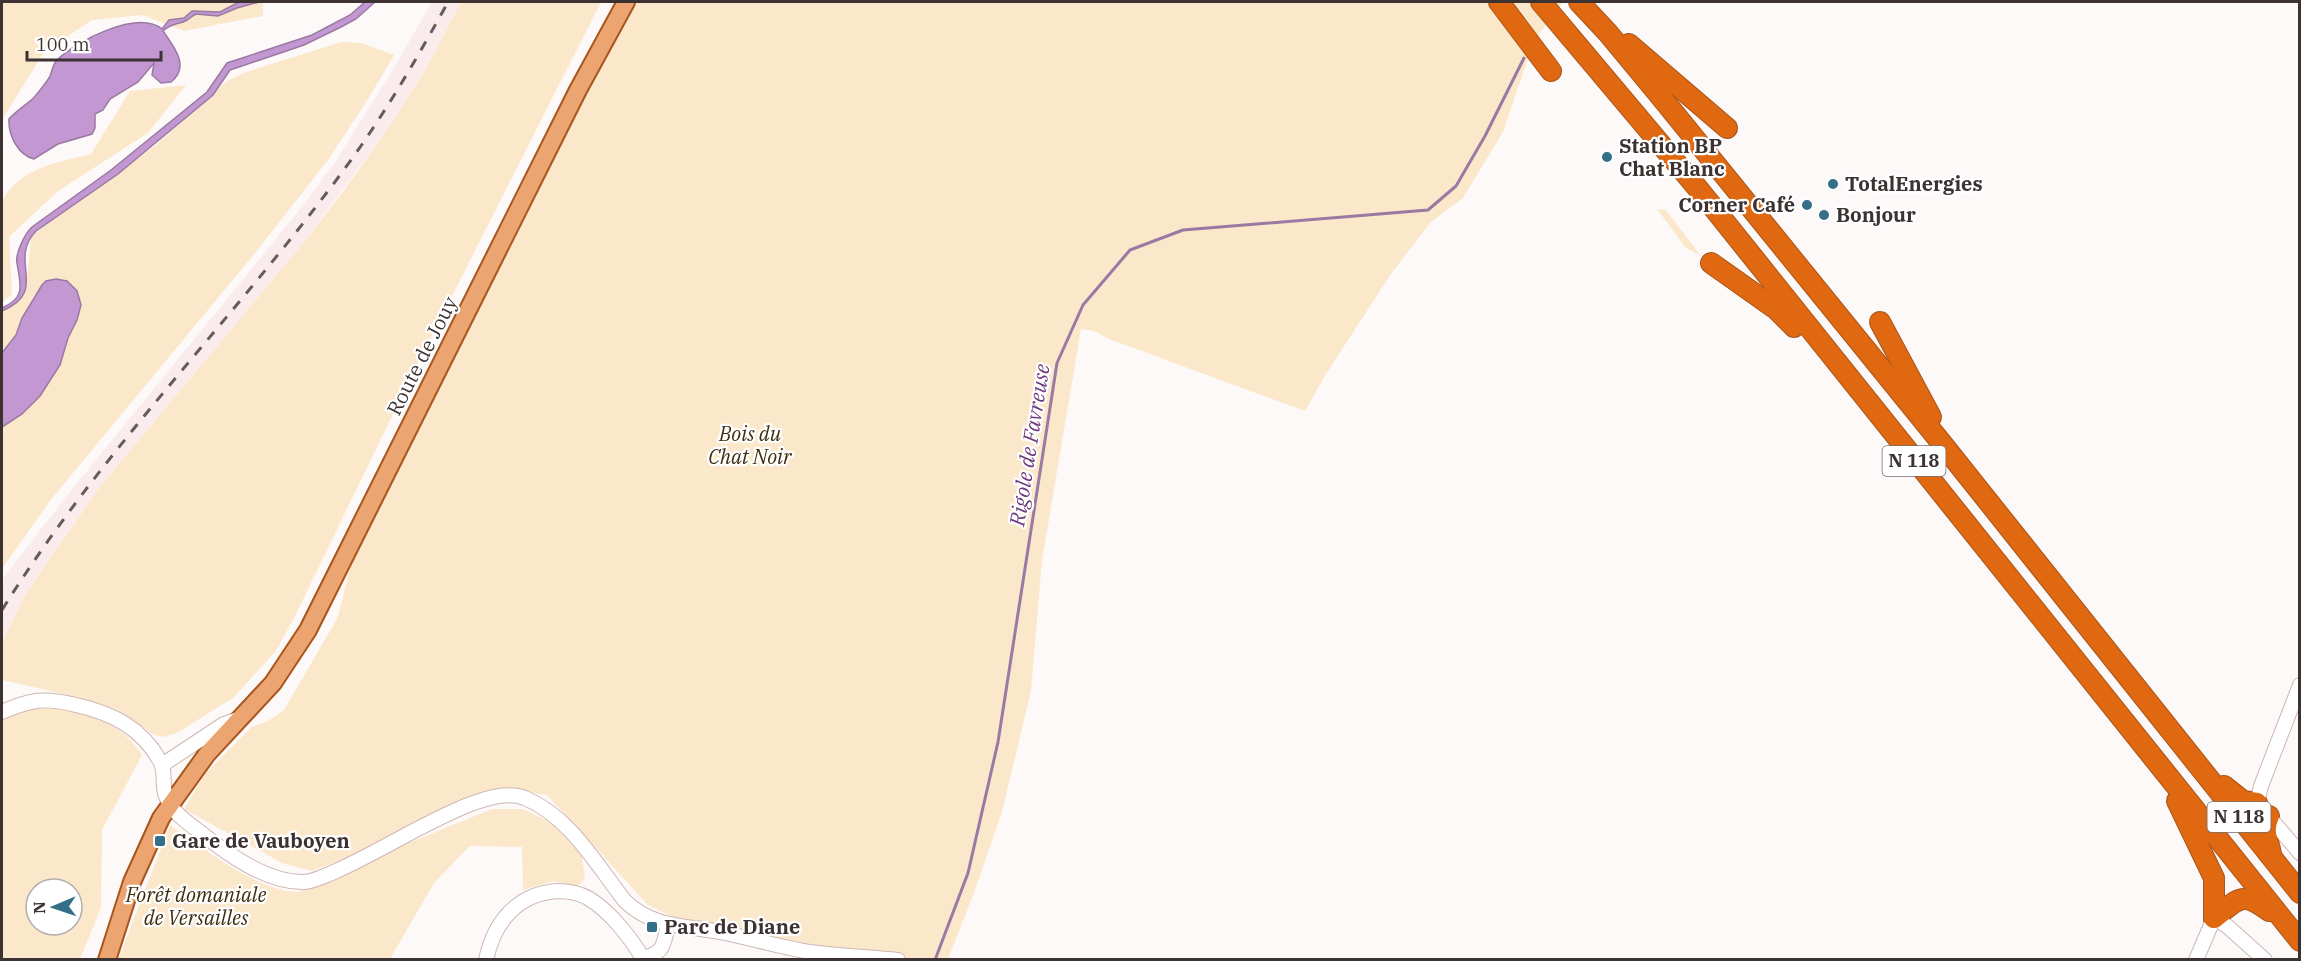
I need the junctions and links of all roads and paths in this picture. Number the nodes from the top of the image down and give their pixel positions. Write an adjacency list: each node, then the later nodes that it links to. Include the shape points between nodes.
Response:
1 (626, 2): 14 (main road, Route de Jouy, via 308,630 273,683)
2 (1500, 2): 6 (highway)
3 (1541, 2): 10 (highway, N 118, via 1700,191)
4 (1579, 2): 5 (highway, N 118)
5 (1608, 33): 7 (highway, via 1629,44); 11 (highway, N 118)
6 (1551, 71)
7 (1727, 128)
8 (1711, 263): 10 (highway, via 1776,309 1803,336)
9 (1880, 322): 11 (highway, via 1938,428)
10 (1818, 340): 17 (highway, N 118)
11 (1944, 447): 16 (highway, N 118)
12 (2300, 685): 19 (street, via 2261,786)
13 (2, 712): 15 (street, via 43,700 104,712 130,726)
14 (240, 718): 15 (street, Route de Jouy, via 224,724); 18 (main road, Route de Jouy)
15 (162, 765): 18 (street, via 164,791)
16 (2205, 776): 19 (highway); 21 (highway, N 118)
17 (2174, 785): 23 (highway, via 2178,806 2214,878); 24 (highway, N 118)
18 (170, 804): 25 (street, via 181,818 229,853 273,876 306,882 348,866 475,802 491,797 523,797 556,817 574,834 635,910); 29 (main road, Route de Jouy, via 141,860)
19 (2263, 810): 20 (street); 21 (highway)
20 (2300, 853)
21 (2272, 859): 22 (highway, N 118)
22 (2300, 893)
23 (2214, 918): 24 (highway, via 2234,903 2251,898); 32 (street); 33 (street)
24 (2284, 923): 26 (highway, N 118)
25 (668, 925): 27 (street, via 694,927); 28 (street, via 663,948)
26 (2300, 941)
27 (807, 955): 31 (street)
28 (644, 959): 30 (street, via 602,908 587,897 564,891 536,894 513,909 500,922)
29 (107, 960)
30 (486, 960)
31 (898, 960)
32 (2196, 960)
33 (2265, 960)

